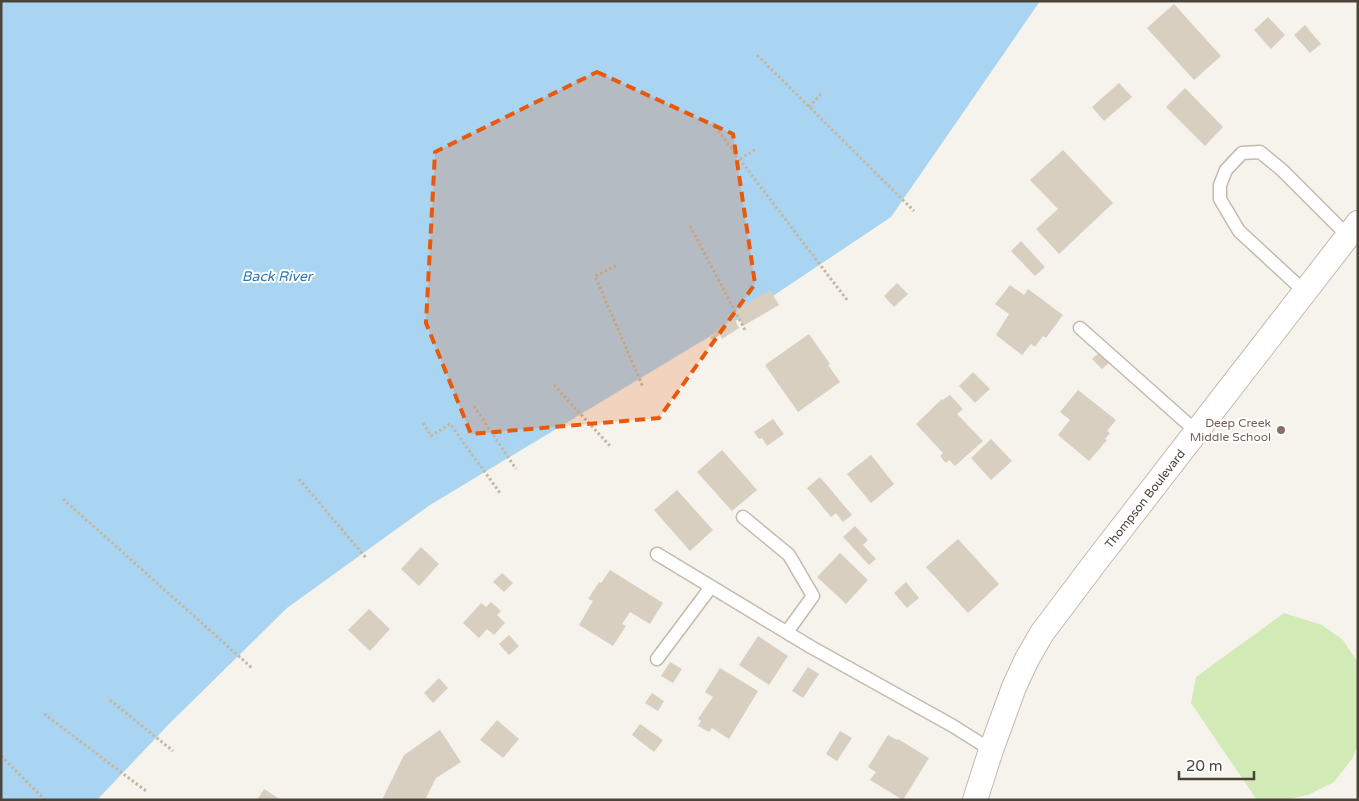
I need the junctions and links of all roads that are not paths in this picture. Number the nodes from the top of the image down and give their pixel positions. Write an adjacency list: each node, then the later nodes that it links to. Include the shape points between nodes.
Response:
1 (1353, 230): 2 (street, Thompson Boulevard); 2 (lane, via 1260,152 1242,153 1226,170 1220,184 1220,199 1239,231)
2 (1305, 292): 4 (street, Thompson Boulevard)
3 (1080, 328): 4 (lane)
4 (1197, 432): 10 (street, Thompson Boulevard, via 1042,633 1014,687)
5 (743, 517): 8 (lane, via 789,555 813,596)
6 (657, 554): 7 (lane)
7 (711, 587): 8 (lane); 9 (lane)
8 (787, 632): 10 (lane)
9 (657, 659)
10 (990, 750): 11 (street, Thompson Boulevard)
11 (975, 800)

